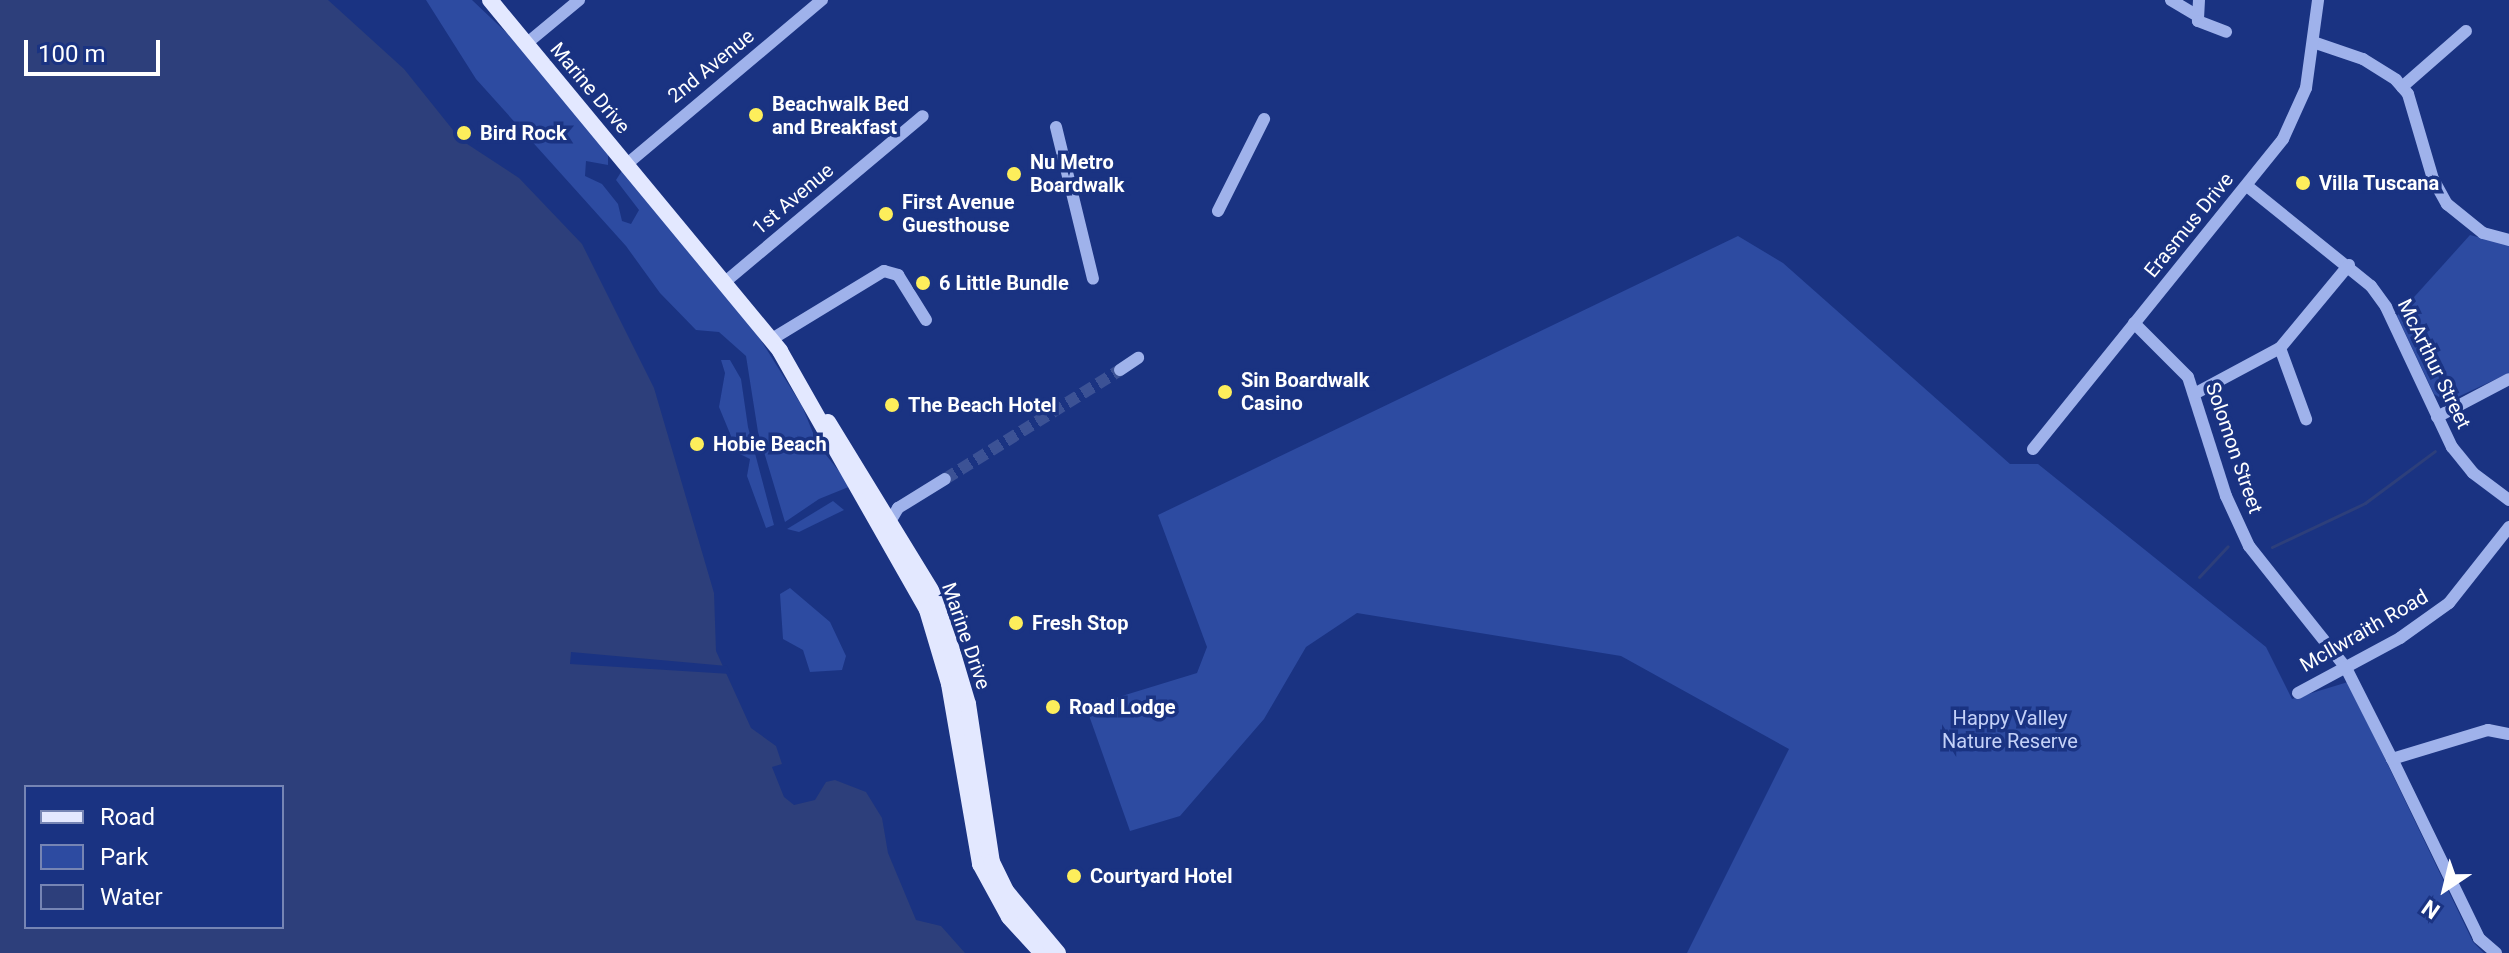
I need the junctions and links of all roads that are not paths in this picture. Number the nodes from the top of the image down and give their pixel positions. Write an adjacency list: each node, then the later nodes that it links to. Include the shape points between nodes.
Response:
1 (490, 0): 11 (main road, Marine Drive)
2 (579, 0): 11 (street)
3 (2171, 0): 7 (street)
4 (2199, 0): 7 (street)
5 (2318, 0): 10 (street, Erasmus Drive)
6 (815, 2): 16 (street, 2nd Avenue)
7 (2196, 15): 9 (street, via 2206,26)
8 (2466, 31): 12 (street)
9 (2226, 32)
10 (2313, 42): 12 (street, via 2383,70); 17 (street, Erasmus Drive, via 2301,107)
11 (526, 44): 16 (main road, Marine Drive)
12 (2402, 87): 19 (street, via 2433,179 2447,204 2467,224)
13 (923, 116): 22 (street, 1st Avenue)
14 (1264, 119): 18 (street)
15 (1056, 127): 21 (street)
16 (627, 164): 22 (main road, Marine Drive)
17 (2247, 186): 20 (street, McArthur Street); 24 (street, Erasmus Drive)
18 (1218, 211)
19 (2509, 240)
20 (2349, 265): 26 (street); 31 (street, McArthur Street, via 2386,307)
21 (1093, 279)
22 (725, 282): 25 (main road, Marine Drive)
23 (926, 320): 25 (street, via 898,275 884,271)
24 (2134, 323): 30 (street, Solomon Street, via 2180,365); 33 (street, Erasmus Drive)
25 (776, 345): 36 (main road, Marine Drive); 42 (main road, Marine Drive, via 927,610 949,684 980,864 1009,917)
26 (2280, 348): 30 (street); 32 (street)
27 (1138, 358): 28 (street)
28 (1120, 370)
29 (2509, 379): 31 (street)
30 (2196, 393): 38 (street, Solomon Street, via 2226,496 2249,546)
31 (2437, 417): 35 (street, McArthur Street, via 2459,457)
32 (2306, 419)
33 (2033, 449)
34 (945, 479): 36 (street, via 898,508)
35 (2509, 500)
36 (891, 520): 43 (main road, Marine Drive, via 937,600 962,680 987,842 999,880)
37 (2509, 527): 38 (street, McIlwraith Road, via 2449,603)
38 (2346, 668): 39 (street, McIlwraith Road); 41 (street, Solomon Street)
39 (2298, 693)
40 (2509, 734): 41 (street, via 2488,730)
41 (2392, 759): 44 (street, Solomon Street, via 2479,938)
42 (1042, 953)
43 (1058, 953)
44 (2496, 953)

